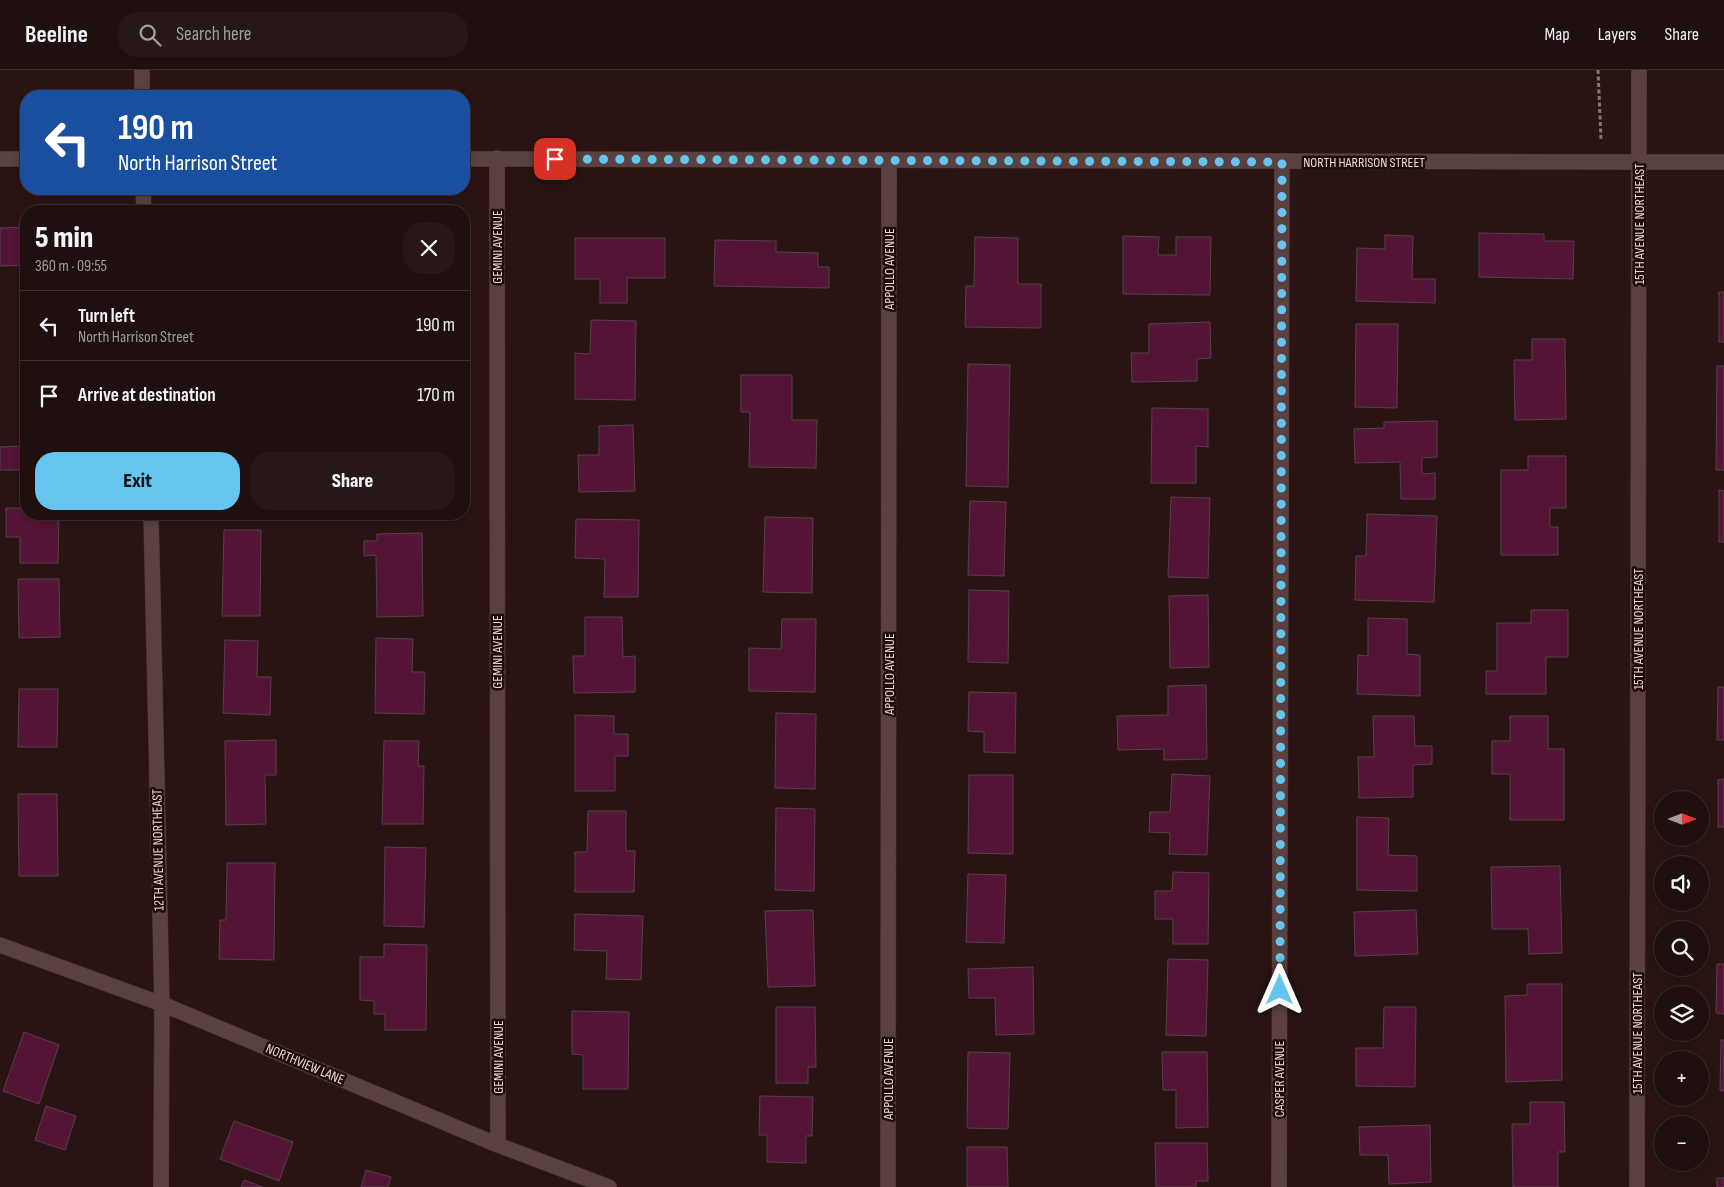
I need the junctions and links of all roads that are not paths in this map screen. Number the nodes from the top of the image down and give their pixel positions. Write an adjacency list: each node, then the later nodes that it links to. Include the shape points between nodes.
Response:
1 (142, 70): 3 (street)
2 (1639, 70): 10 (street, 15TH AVENUE NORTHEAST)
3 (142, 90)
4 (470, 158): 5 (street, NORTH HARRISON STREET)
5 (496, 158): 8 (street, NORTH HARRISON STREET); 15 (street, GEMINI AVENUE)
6 (0, 159): 7 (street)
7 (20, 159)
8 (889, 160): 9 (street, NORTH HARRISON STREET); 18 (street, APPOLLO AVENUE)
9 (1282, 162): 10 (street, NORTH HARRISON STREET); 19 (street, CASPER AVENUE)
10 (1639, 162): 11 (street, NORTH HARRISON STREET); 20 (street, 15TH AVENUE NORTHEAST)
11 (1724, 162)
12 (150, 520): 14 (street, 12TH AVENUE NORTHEAST)
13 (0, 946): 14 (street, NORTHVIEW LANE)
14 (162, 1004): 15 (street, NORTHVIEW LANE); 16 (street, 12TH AVENUE NORTHEAST)
15 (498, 1145): 17 (street, NORTHVIEW LANE)
16 (160, 1187)
17 (609, 1187)
18 (888, 1187)
19 (1279, 1187)
20 (1636, 1187)

